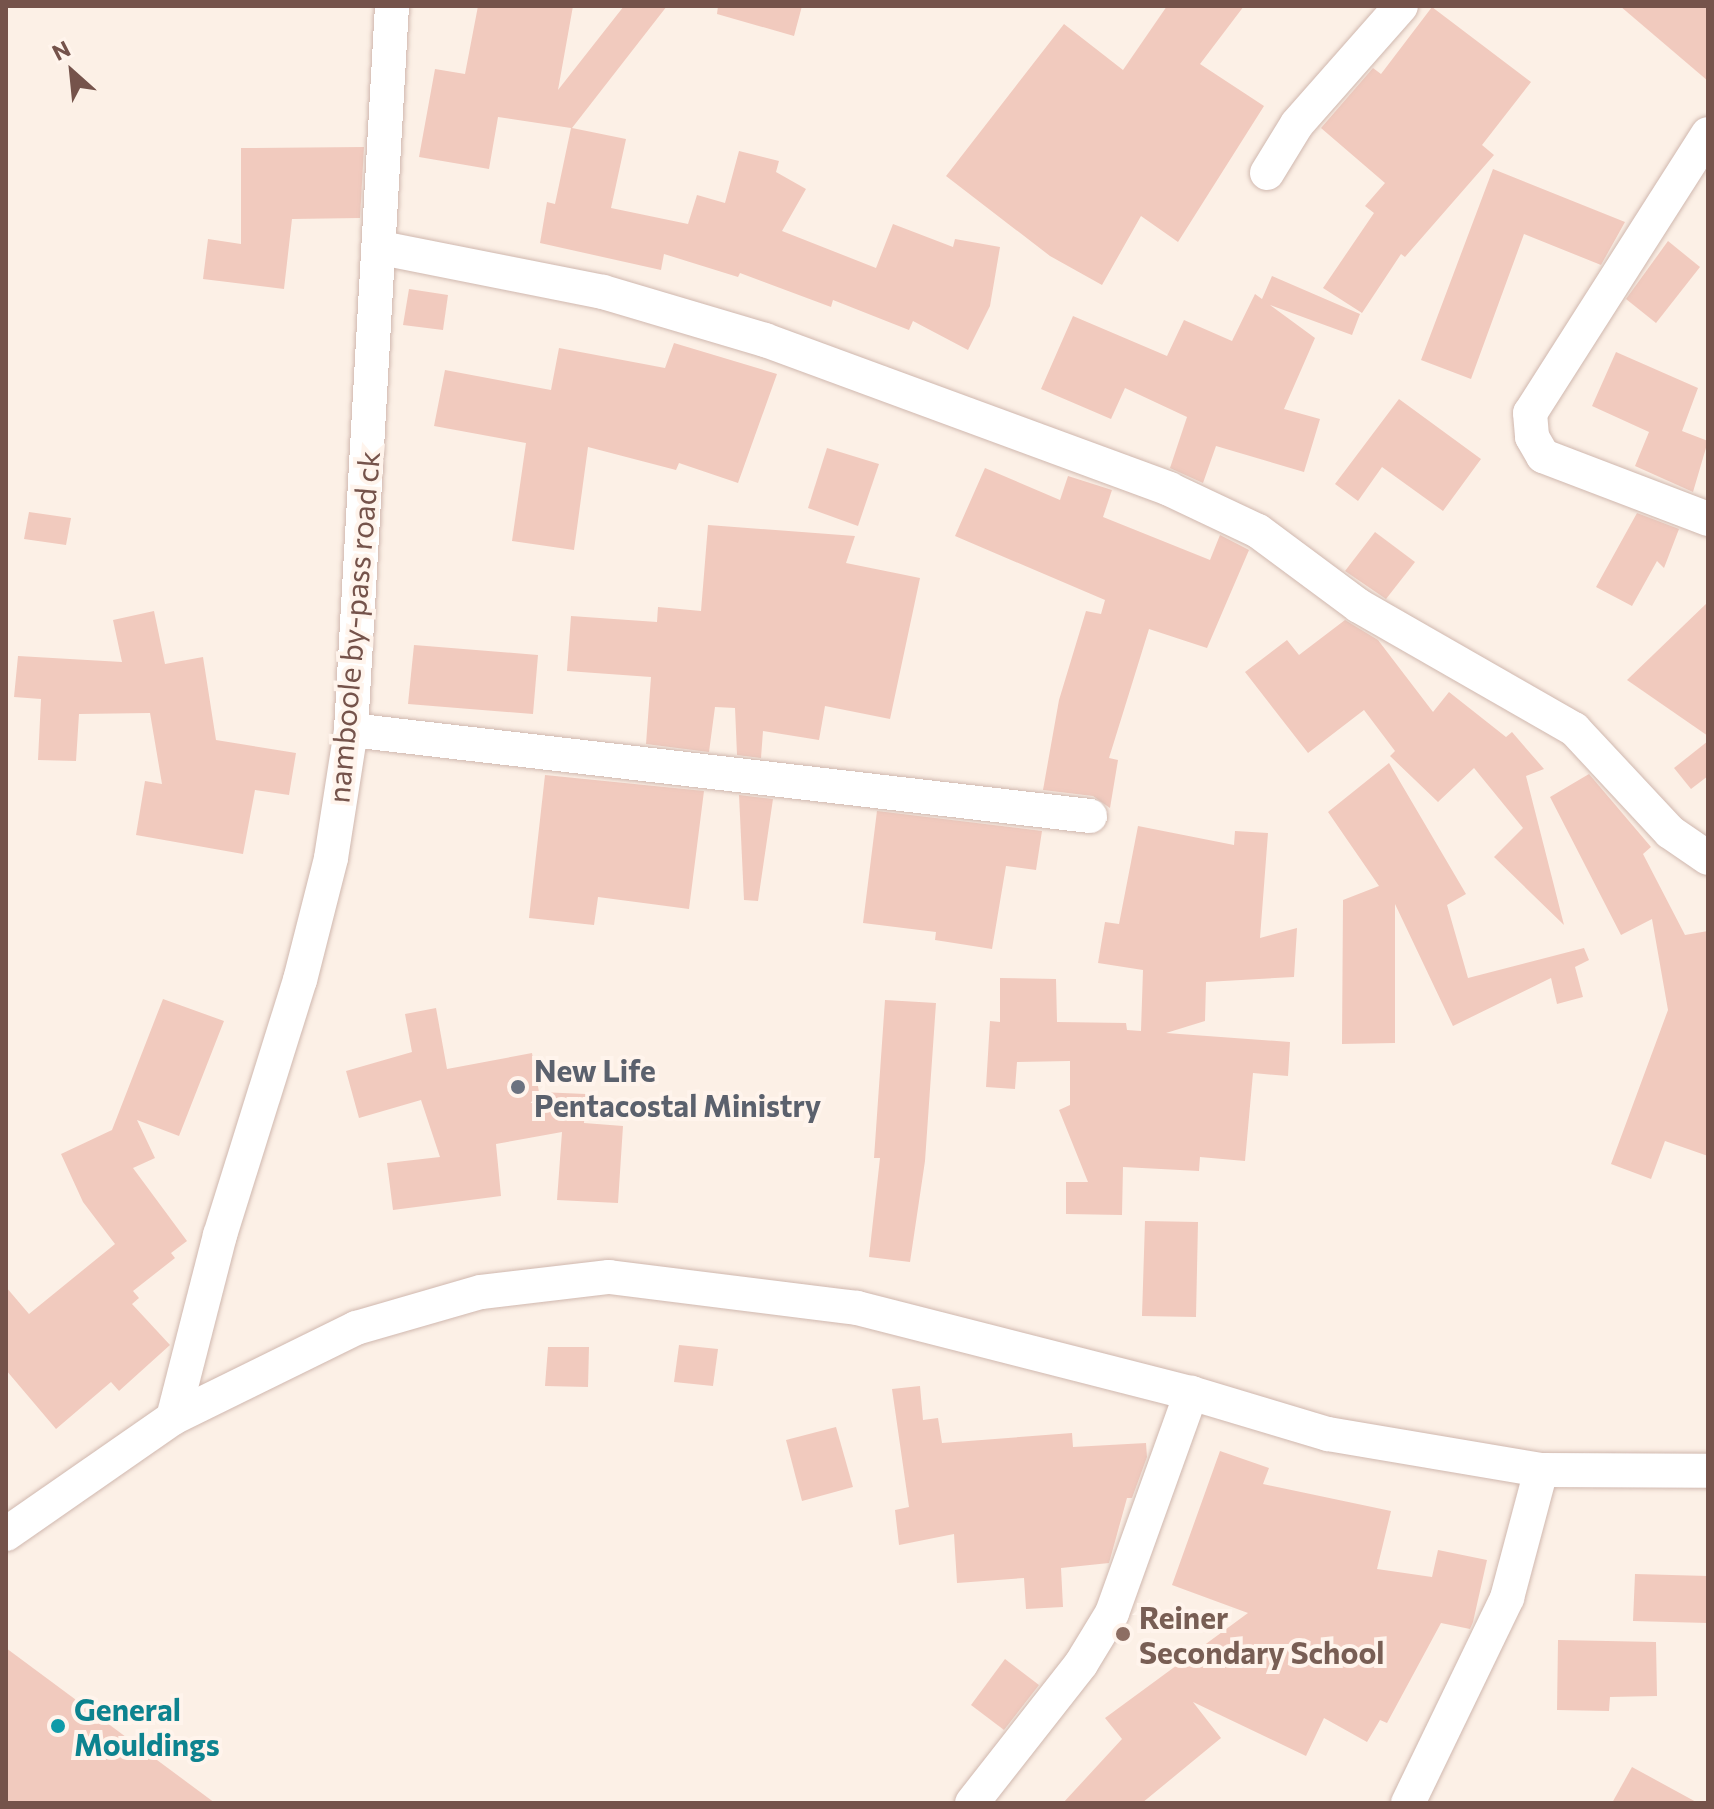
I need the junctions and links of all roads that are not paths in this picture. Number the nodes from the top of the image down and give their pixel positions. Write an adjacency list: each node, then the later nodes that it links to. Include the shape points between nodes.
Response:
1 (392, 6): 5 (street, namboole by-pass road ck)
2 (1401, 6): 4 (street, via 1297,124)
3 (1708, 134): 6 (street, via 1530,413 1532,437 1543,456)
4 (1267, 173)
5 (381, 248): 7 (street, namboole by-pass road ck); 9 (street, via 603,292 765,340 965,411 1233,519 1258,531 1359,606 1574,729 1670,832)
6 (1708, 519)
7 (351, 730): 8 (street); 11 (street, namboole by-pass road ck, via 331,858 300,980 220,1235)
8 (1090, 816)
9 (1708, 858)
10 (1191, 1393): 11 (street, via 857,1308 609,1277 481,1292 356,1328); 12 (street, via 1328,1434); 15 (street, via 1112,1613 1081,1664)
11 (173, 1418): 14 (street)
12 (1541, 1470): 13 (street); 16 (street, via 1507,1598)
13 (1708, 1471)
14 (6, 1534)
15 (972, 1803)
16 (1408, 1803)

